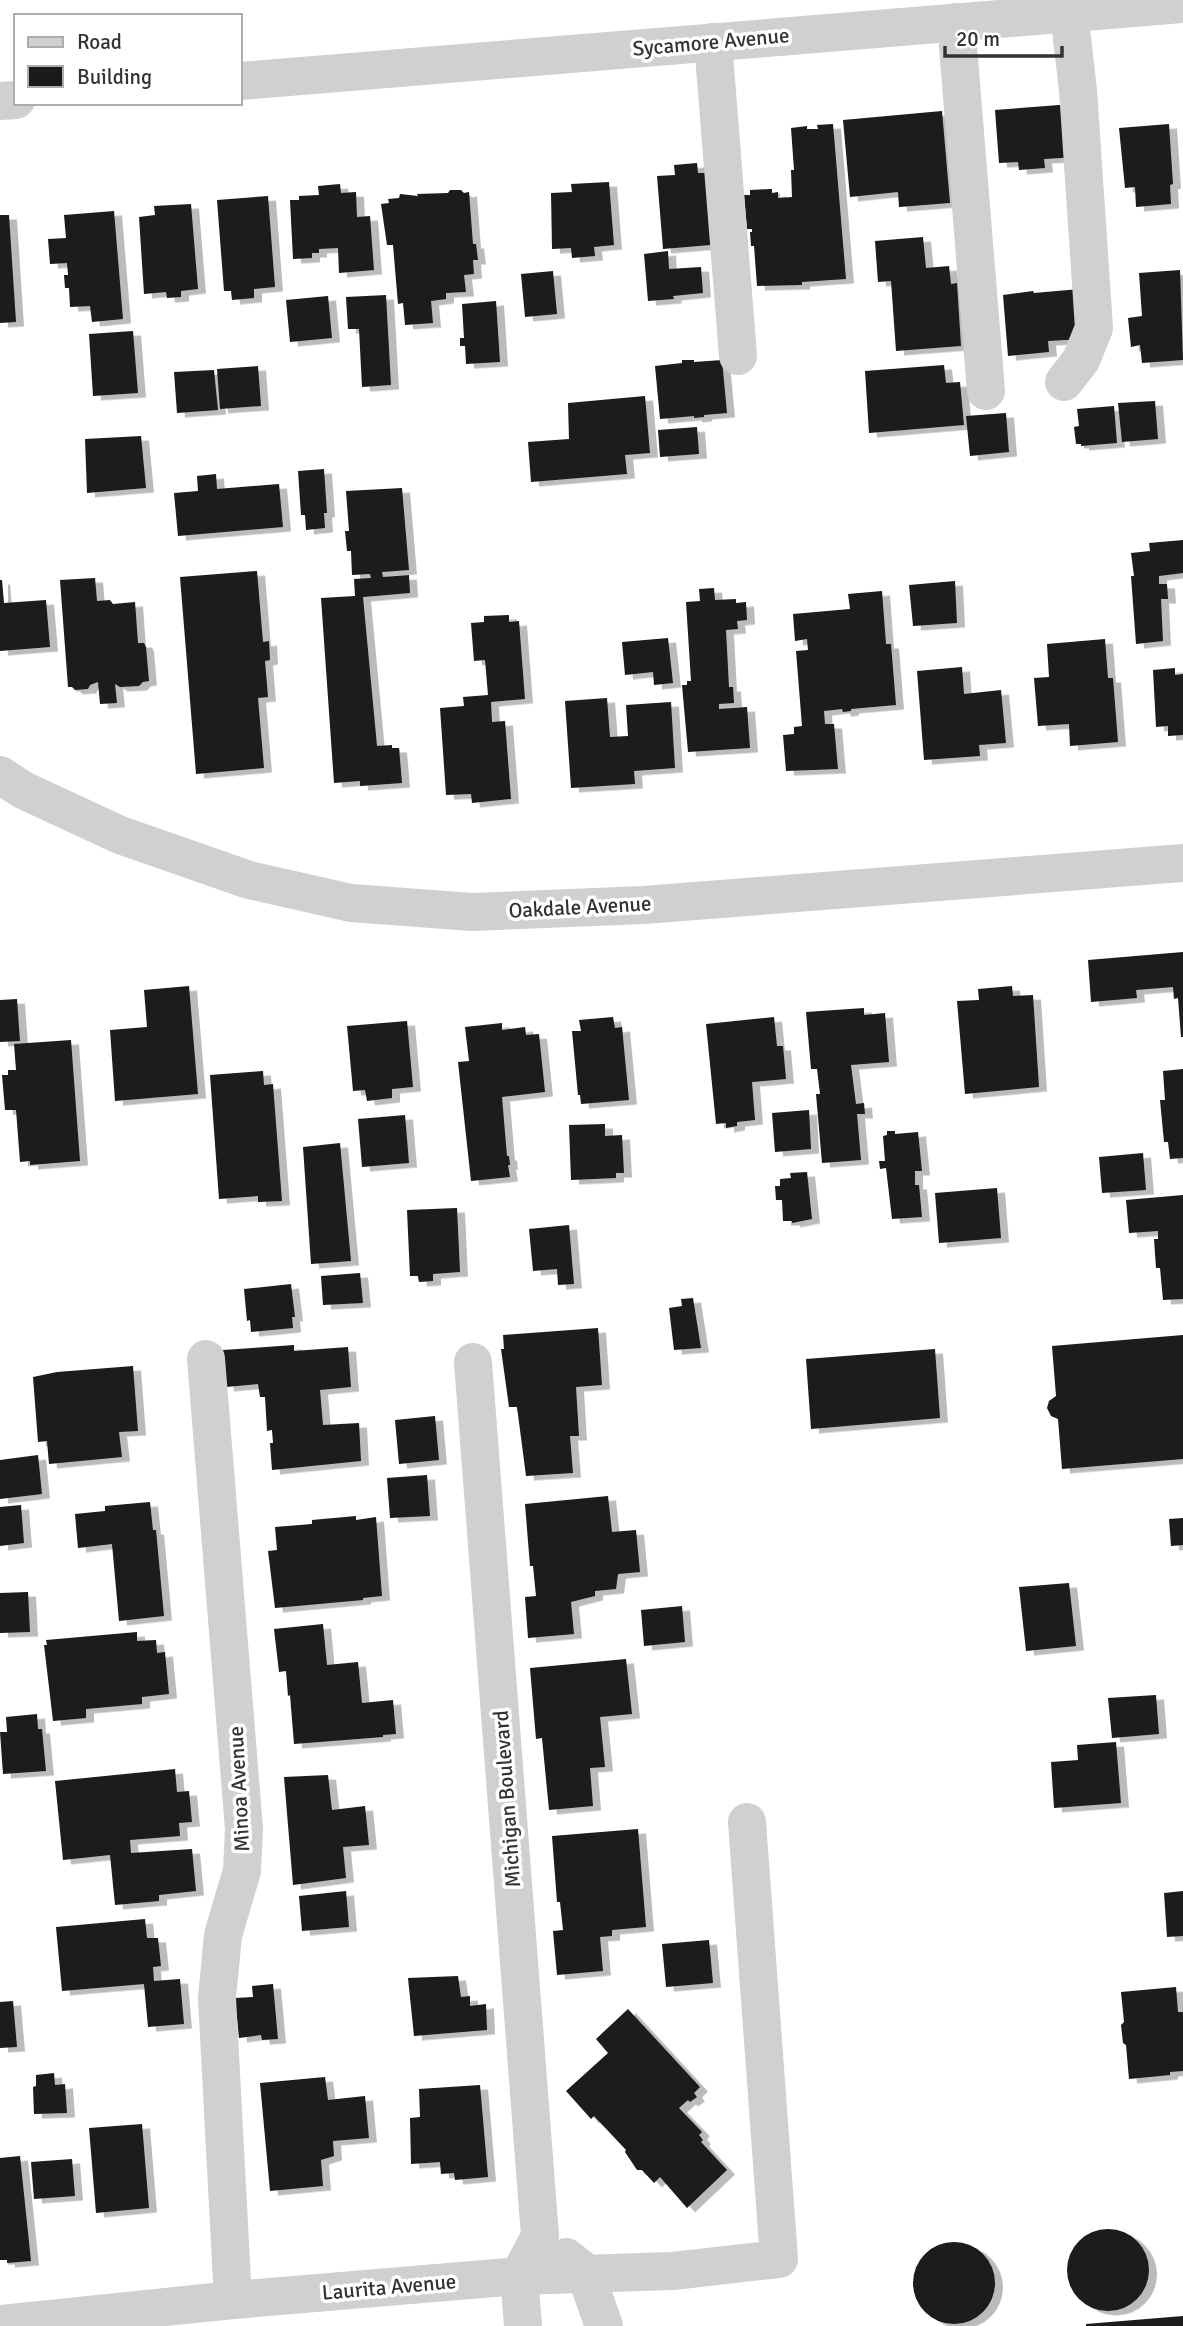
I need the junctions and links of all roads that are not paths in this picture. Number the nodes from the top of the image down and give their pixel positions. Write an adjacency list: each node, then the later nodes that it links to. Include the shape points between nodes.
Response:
1 (1183, 4): 2 (street, Sycamore Avenue)
2 (1069, 13): 3 (street, Sycamore Avenue); 7 (street, via 1094,328 1082,360)
3 (956, 22): 4 (street, Sycamore Avenue); 8 (street)
4 (713, 42): 5 (street, Sycamore Avenue); 6 (street)
5 (242, 81)
6 (738, 356)
7 (1064, 382)
8 (986, 391)
9 (0, 775): 10 (street, Oakdale Avenue, via 120,835 249,880 351,903 472,912 644,905)
10 (1183, 863)
11 (206, 1359): 17 (street, Minoa Avenue, via 244,1829 242,1871 223,1935 217,1998)
12 (473, 1362): 14 (street, Michigan Boulevard)
13 (747, 1822): 15 (street, Laurita Avenue, via 779,2259 673,2271)
14 (540, 2236): 15 (street); 16 (street)
15 (584, 2272): 16 (street, Laurita Avenue); 21 (street)
16 (519, 2276): 17 (street, Laurita Avenue); 20 (street)
17 (233, 2300): 18 (street, Laurita Avenue)
18 (93, 2320): 19 (street, Laurita Avenue)
19 (0, 2324)
20 (523, 2326)
21 (604, 2326)

